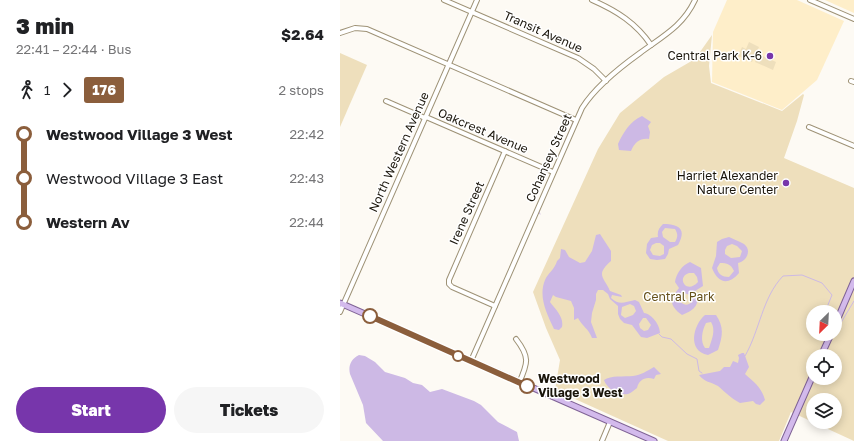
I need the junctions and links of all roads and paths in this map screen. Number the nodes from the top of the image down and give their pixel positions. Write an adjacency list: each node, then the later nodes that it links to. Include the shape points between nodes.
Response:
1 (444, 0): 6 (street, Transit Avenue)
2 (477, 0): 6 (street, North Western Avenue)
3 (592, 0): 9 (street, via 624,16)
4 (695, 0): 9 (street, Cohansey Street, via 681,22)
5 (810, 0): 7 (street)
6 (472, 12): 10 (street, North Western Avenue); 11 (street, Transit Avenue, via 578,58)
7 (854, 19)
8 (340, 33): 10 (street, via 363,28)
9 (651, 45): 11 (street, Cohansey Street)
10 (448, 65): 13 (street, North Western Avenue); 14 (street)
11 (606, 81): 14 (street, Cohansey Street, via 587,101)
12 (386, 101): 13 (street, Oakcrest Avenue)
13 (426, 117): 17 (street, Oakcrest Avenue); 20 (street, North Western Avenue)
14 (576, 120): 18 (street, Cohansey Street)
15 (809, 127): 16 (street)
16 (854, 146)
17 (505, 151): 18 (street, Oakcrest Avenue); 21 (street, Irene Street, via 449,280 452,287)
18 (554, 172): 21 (street, Cohansey Street)
19 (854, 281): 22 (main road)
20 (342, 304): 23 (street, North Western Avenue); 25 (main road)
21 (495, 306): 25 (street, Cohansey Street)
22 (842, 309)
23 (340, 312)
24 (516, 339): 26 (street, via 526,359 526,368)
25 (471, 361): 26 (main road)
26 (519, 383): 28 (main road)
27 (809, 385): 31 (main road)
28 (610, 422): 29 (street); 30 (main road)
29 (602, 441)
30 (654, 441)
31 (784, 441)

